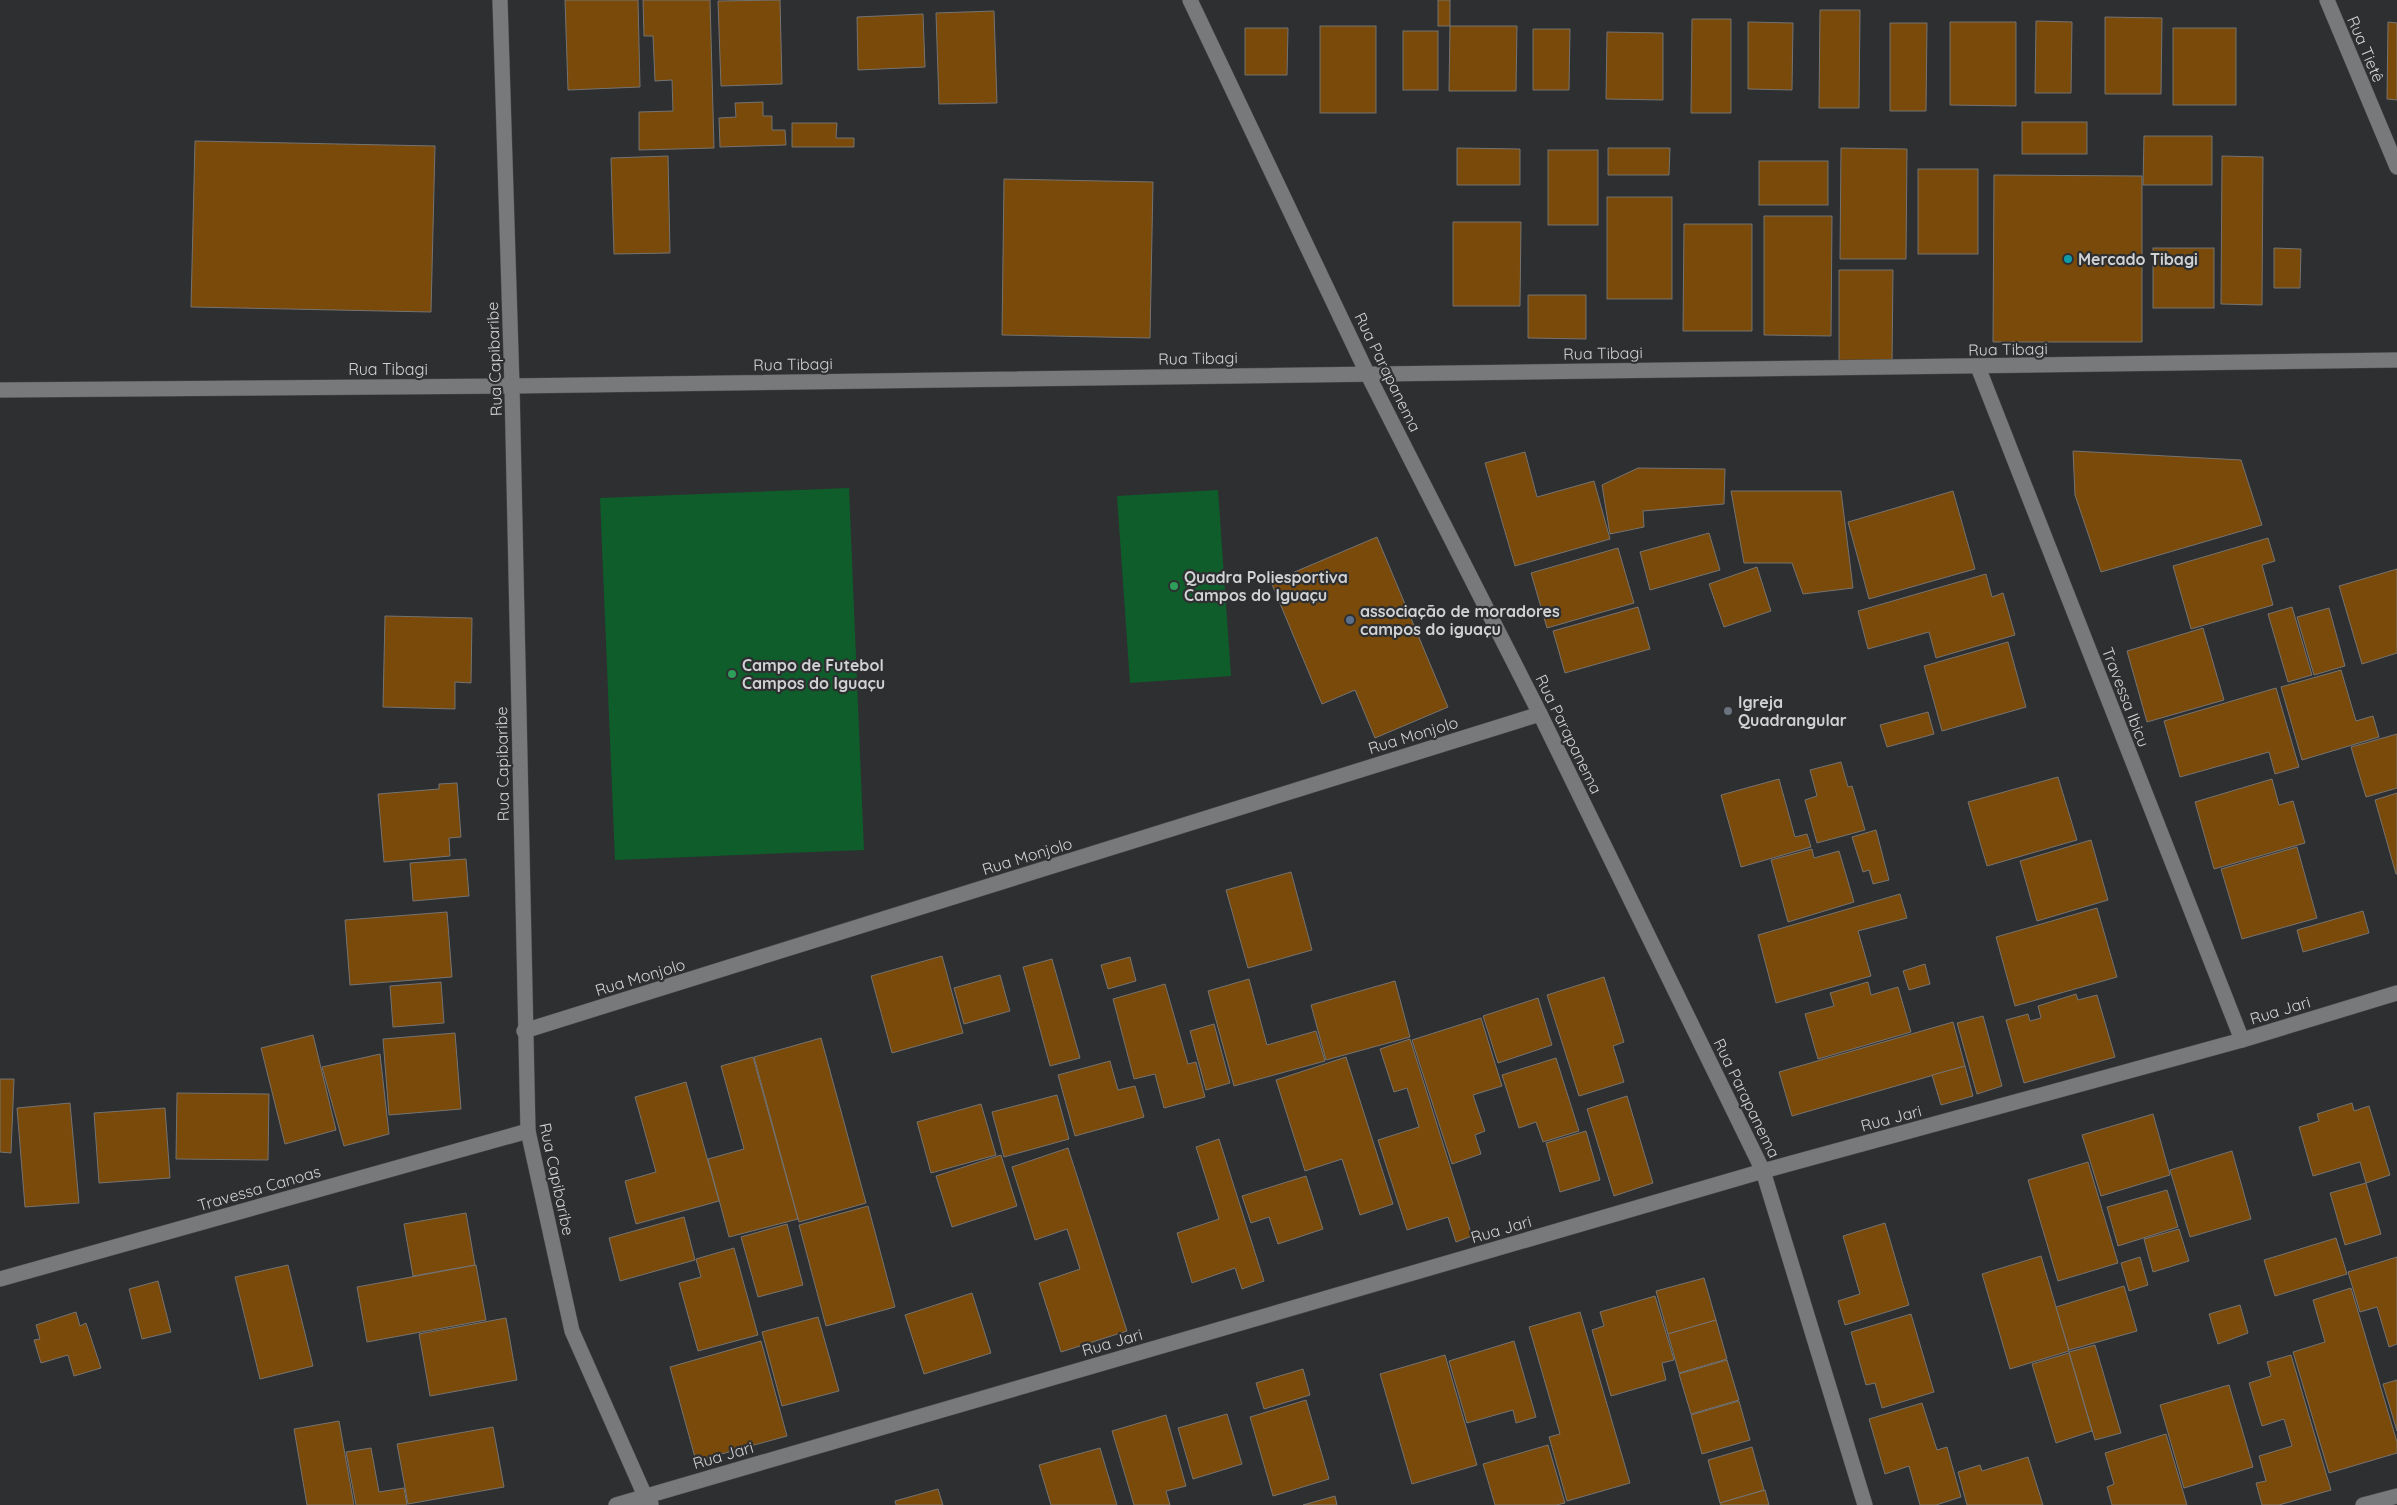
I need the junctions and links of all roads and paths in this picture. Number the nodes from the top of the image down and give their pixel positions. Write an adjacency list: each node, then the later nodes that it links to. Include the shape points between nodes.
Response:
1 (500, 0): 8 (street, Rua Capibaribe)
2 (1190, 0): 7 (street, Rua Parapanema)
3 (2327, 0): 4 (street, Rua Tietê)
4 (2397, 167)
5 (2397, 360): 6 (street, Rua Tibagi)
6 (1978, 367): 7 (street, Rua Tibagi); 13 (street, Travessa Ibicu)
7 (1367, 373): 8 (street, Rua Tibagi); 10 (street, Rua Parapanema)
8 (512, 386): 9 (street, Rua Tibagi); 12 (street, Rua Capibaribe)
9 (0, 390)
10 (1540, 714): 12 (street, Rua Monjolo); 15 (street, Rua Parapanema)
11 (2397, 993): 13 (street, Rua Jari)
12 (524, 1031): 14 (street, Rua Capibaribe)
13 (2242, 1040): 15 (street, Rua Jari)
14 (528, 1130): 16 (street, Travessa Canoas); 18 (street, Rua Capibaribe, via 572,1331)
15 (1763, 1171): 18 (street, Rua Jari); 20 (street, Rua Parapanema)
16 (0, 1279)
17 (2397, 1496): 21 (street)
18 (649, 1501): 19 (street, Rua Jari)
19 (616, 1505)
20 (1865, 1505)
21 (2363, 1505)

